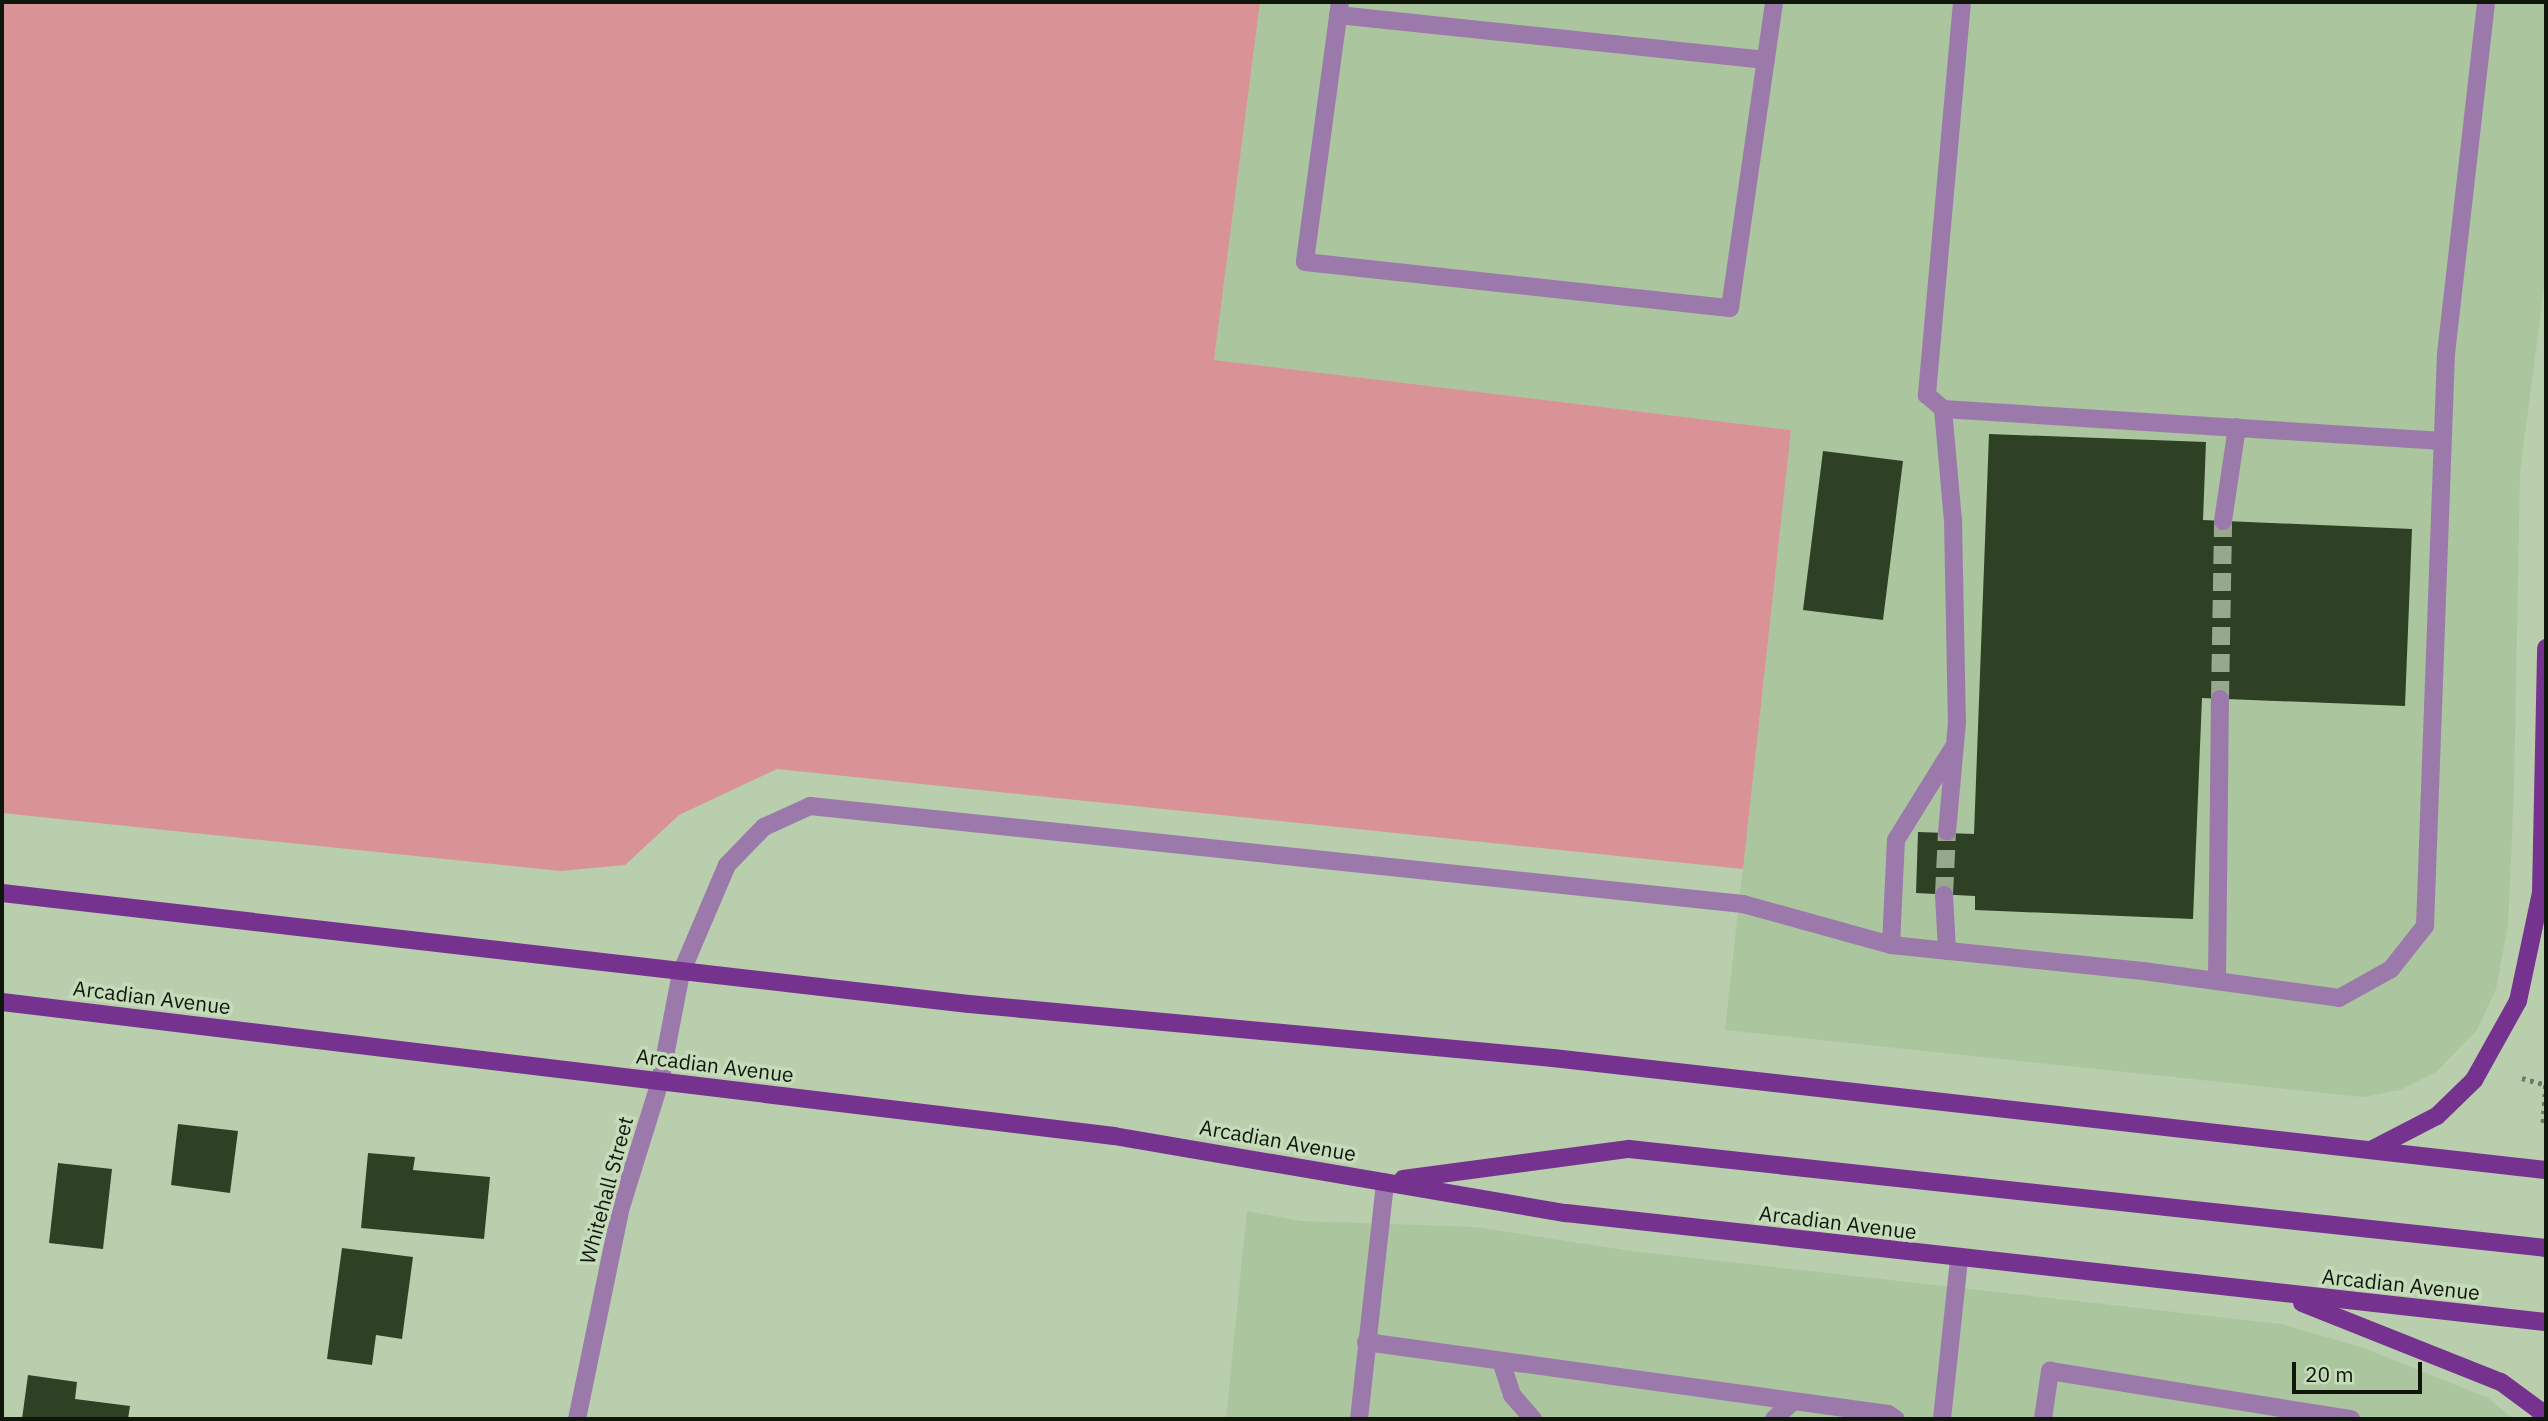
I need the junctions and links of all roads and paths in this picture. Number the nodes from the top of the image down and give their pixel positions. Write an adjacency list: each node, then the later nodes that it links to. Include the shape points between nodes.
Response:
1 (1774, 2): 5 (street)
2 (1962, 2): 6 (street, via 1927,395)
3 (2486, 2): 8 (street, Whitehall Street, via 2446,354)
4 (1339, 8): 5 (street); 5 (street, via 1306,262 1730,308)
5 (1766, 60)
6 (1943, 409): 7 (street); 12 (street, via 1953,520)
7 (2236, 427): 8 (street); 9 (street)
8 (2442, 441): 19 (street, Whitehall Street, via 2426,926 2391,968 2339,998)
9 (2223, 521)
10 (2546, 648): 25 (main road, via 2541,893 2518,1001 2474,1080 2437,1116)
11 (2220, 699): 19 (street)
12 (1955, 746): 13 (street); 16 (street, via 1896,840)
13 (1947, 832)
14 (2, 893): 18 (main road)
15 (1944, 895): 17 (street)
16 (1891, 945): 17 (street, Whitehall Street); 18 (street, Whitehall Street, via 1743,904 810,806 764,827 727,865)
17 (1947, 951): 19 (street, Whitehall Street)
18 (681, 972): 22 (street, Whitehall Street); 25 (main road, via 983,1006 1553,1058)
19 (2217, 981)
20 (2, 1002): 22 (main road, Arcadian Avenue)
21 (2522, 1078): 23 (path, via 2546,1085)
22 (660, 1082): 27 (main road, Arcadian Avenue, via 1114,1136); 35 (street, Whitehall Street, via 621,1207)
23 (2546, 1099): 24 (path)
24 (2543, 1128)
25 (2371, 1150): 26 (main road)
26 (2546, 1170)
27 (1385, 1182): 28 (main road, via 1629,1149); 29 (main road, Arcadian Avenue, via 1566,1213); 32 (street)
28 (2546, 1248)
29 (1959, 1259): 30 (main road, Arcadian Avenue); 40 (street)
30 (2279, 1294): 31 (main road, Arcadian Avenue); 43 (main road, via 2501,1382 2539,1409)
31 (2546, 1322)
32 (1366, 1342): 33 (street); 36 (street)
33 (1501, 1361): 34 (street); 37 (street, via 1512,1395)
34 (1792, 1402): 38 (street); 39 (street, via 1888,1414)
35 (577, 1419)
36 (1359, 1419)
37 (1533, 1419)
38 (1774, 1419)
39 (1896, 1419)
40 (1942, 1419)
41 (2043, 1419): 42 (street, via 2050,1371)
42 (2351, 1419)
43 (2544, 1419)

